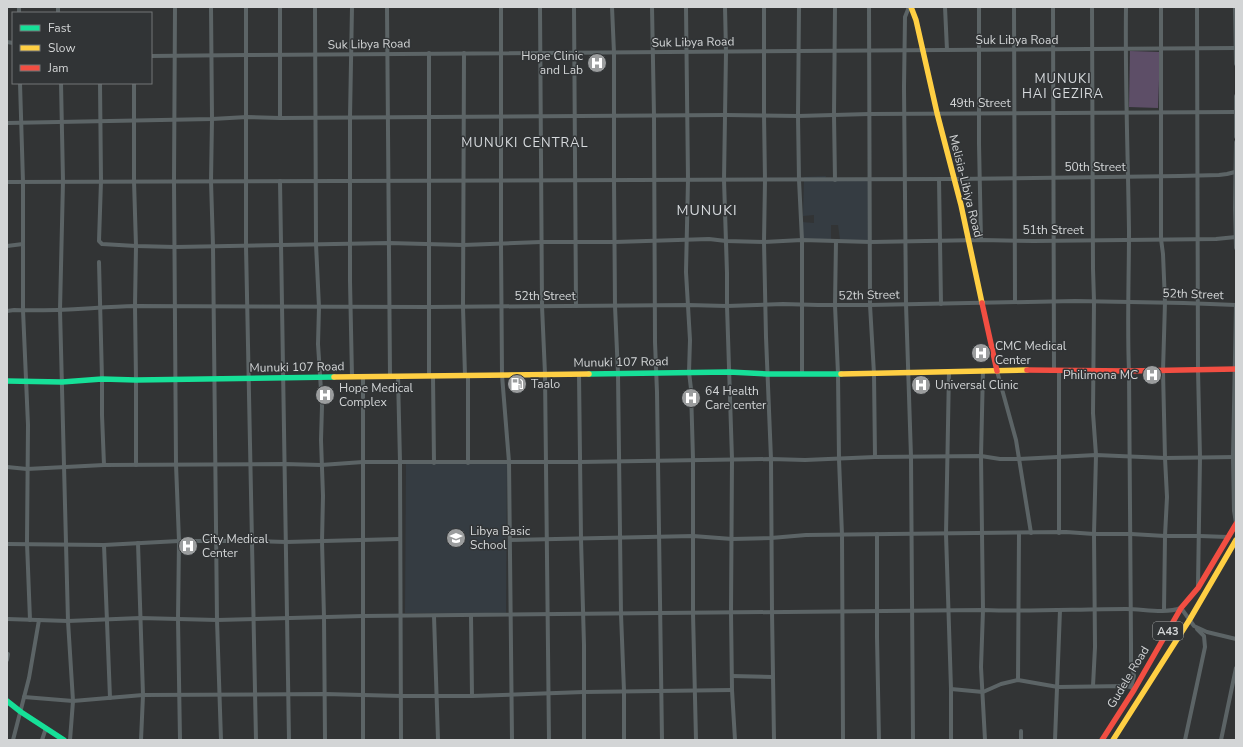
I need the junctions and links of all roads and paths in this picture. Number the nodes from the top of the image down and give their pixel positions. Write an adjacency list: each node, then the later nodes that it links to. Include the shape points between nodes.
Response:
1 (175, 7): 60 (street)
2 (211, 7): 57 (street)
3 (246, 7): 53 (street)
4 (280, 7): 58 (street)
5 (315, 7): 54 (street)
6 (352, 7): 55 (street)
7 (387, 7): 56 (street)
8 (501, 7): 50 (street)
9 (540, 7): 51 (street)
10 (574, 7): 43 (street)
11 (612, 7): 52 (street)
12 (652, 7): 44 (street)
13 (686, 7): 45 (street)
14 (725, 7): 46 (street)
15 (764, 7): 47 (street)
16 (800, 7): 40 (street)
17 (835, 7): 41 (street)
18 (870, 7): 42 (street)
19 (910, 7): 34 (street, via 905,17); 35 (main road, Melisia-Libiya Road)
20 (945, 7): 36 (street)
21 (979, 7): 37 (street)
22 (1014, 7): 38 (street)
23 (1053, 7): 39 (street)
24 (1092, 7): 31 (street)
25 (1126, 7): 32 (street)
26 (1161, 7): 33 (street)
27 (1197, 7): 29 (street)
28 (1235, 7): 30 (street)
29 (1196, 48): 30 (street, Suk Libya Road); 33 (street, Suk Libya Road); 69 (street)
30 (1236, 48): 61 (street)
31 (1093, 49): 32 (street, Suk Libya Road); 39 (street, Suk Libya Road); 75 (street)
32 (1126, 49): 33 (street, Suk Libya Road); 67 (street)
33 (1161, 49): 68 (street)
34 (904, 50): 35 (street, Suk Libya Road); 42 (street, Suk Libya Road); 78 (street)
35 (923, 50): 36 (street, Suk Libya Road); 71 (main road, Melisia-Libiya Road)
36 (946, 50): 37 (street, Suk Libya Road)
37 (979, 50): 38 (street, Suk Libya Road); 72 (street)
38 (1014, 50): 39 (street, Suk Libya Road); 73 (street)
39 (1053, 50): 74 (street)
40 (799, 51): 41 (street, Suk Libya Road); 47 (street, Suk Libya Road); 90 (street)
41 (834, 51): 42 (street, Suk Libya Road); 76 (street)
42 (869, 51): 77 (street)
43 (574, 52): 51 (street, Suk Libya Road); 52 (street, Suk Libya Road); 87 (street)
44 (652, 52): 45 (street, Suk Libya Road); 52 (street, Suk Libya Road); 89 (street)
45 (687, 52): 46 (street, Suk Libya Road); 79 (street)
46 (726, 52): 47 (street, Suk Libya Road); 80 (street)
47 (764, 52): 81 (street)
48 (429, 53): 49 (street, Suk Libya Road); 56 (street, Suk Libya Road); 83 (street)
49 (464, 53): 50 (street, Suk Libya Road); 84 (street)
50 (501, 53): 51 (street, Suk Libya Road); 85 (street)
51 (540, 53): 86 (street)
52 (614, 53): 88 (street)
53 (247, 54): 57 (street, Suk Libya Road); 58 (street, Suk Libya Road); 91 (street)
54 (316, 54): 55 (street, Suk Libya Road); 58 (street, Suk Libya Road); 94 (street)
55 (352, 54): 56 (street, Suk Libya Road); 92 (street)
56 (388, 54): 82 (street)
57 (212, 55): 60 (street, Suk Libya Road); 98 (street)
58 (280, 55): 93 (street)
59 (152, 56): 60 (street, Suk Libya Road)
60 (175, 56): 97 (street)
61 (1236, 64)
62 (20, 84): 99 (street)
63 (61, 84): 100 (street)
64 (100, 84): 95 (street)
65 (134, 84): 96 (street)
66 (1236, 96): 70 (street)
67 (1127, 112): 68 (street, 49th Street); 75 (street, 49th Street); 109 (street)
68 (1161, 112): 69 (street, 49th Street); 106 (street)
69 (1197, 112): 70 (street, 49th Street); 105 (street)
70 (1236, 112): 102 (street)
71 (937, 113): 72 (street, 49th Street); 78 (street, 49th Street); 114 (main road, Melisia-Libiya Road)
72 (979, 113): 73 (street, 49th Street); 115 (street)
73 (1015, 113): 74 (street, 49th Street); 110 (street)
74 (1053, 113): 75 (street, 49th Street); 107 (street)
75 (1093, 113): 108 (street)
76 (834, 114): 77 (street, 49th Street); 90 (street, 49th Street); 127 (street)
77 (869, 114): 78 (street, 49th Street); 111 (street)
78 (905, 114): 112 (street)
79 (688, 115): 80 (street, 49th Street); 89 (street, 49th Street); 123 (street)
80 (725, 115): 81 (street, 49th Street); 124 (street)
81 (764, 115): 90 (street, 49th Street); 125 (street)
82 (388, 116): 83 (street, 49th Street); 92 (street, 49th Street); 137 (street)
83 (429, 116): 84 (street, 49th Street); 116 (street)
84 (464, 116): 85 (street, 49th Street); 117 (street)
85 (501, 116): 86 (street, 49th Street); 118 (street)
86 (540, 116): 87 (street, 49th Street); 119 (street)
87 (575, 116): 88 (street, 49th Street); 120 (street)
88 (614, 116): 89 (street, 49th Street); 121 (street)
89 (654, 116): 122 (street)
90 (798, 116): 126 (street)
91 (247, 117): 93 (street, 49th Street); 98 (street, 49th Street); 133 (street)
92 (350, 117): 94 (street, 49th Street); 136 (street)
93 (280, 118): 94 (street, 49th Street)
94 (316, 118): 135 (street)
95 (101, 120): 96 (street, 49th Street); 100 (street, 49th Street); 129 (street)
96 (133, 120): 97 (street, 49th Street); 130 (street)
97 (175, 120): 98 (street, 49th Street); 131 (street)
98 (212, 120): 132 (street)
99 (21, 122): 100 (street, 49th Street); 101 (street, 49th Street); 139 (street)
100 (62, 122): 128 (street)
101 (7, 123)
102 (1236, 137)
103 (1236, 142): 104 (street)
104 (1235, 172): 105 (street, 50th Street); 140 (street)
105 (1198, 175): 106 (street, 50th Street); 143 (street)
106 (1161, 176): 109 (street, 50th Street); 142 (street)
107 (1054, 177): 108 (street, 50th Street); 110 (street, 50th Street); 148 (street)
108 (1092, 177): 109 (street, 50th Street); 149 (street)
109 (1127, 177): 150 (street)
110 (1015, 178): 115 (street, 50th Street); 147 (street)
111 (871, 179): 112 (street, 50th Street); 127 (street, 50th Street); 158 (street)
112 (906, 179): 113 (street, 50th Street); 159 (street)
113 (939, 179): 114 (street, 50th Street); 154 (street)
114 (955, 179): 115 (street, 50th Street); 145 (main road, Melisia-Libiya Road)
115 (980, 179): 146 (street)
116 (429, 180): 117 (street, 50th Street); 137 (street, 50th Street); 167 (street)
117 (464, 180): 118 (street, 50th Street); 172 (street)
118 (501, 180): 119 (street, 50th Street); 165 (street)
119 (541, 180): 120 (street, 50th Street); 155 (street)
120 (576, 180): 121 (street, 50th Street); 161 (street)
121 (614, 180): 122 (street, 50th Street); 156 (street)
122 (654, 180): 123 (street, 50th Street); 151 (street)
123 (688, 180): 124 (street, 50th Street); 185 (street)
124 (724, 180): 125 (street, 50th Street); 152 (street)
125 (765, 180): 126 (street, 50th Street); 157 (street)
126 (799, 180): 127 (street, 50th Street); 144 (street)
127 (835, 180)
128 (63, 181): 129 (street, 50th Street); 139 (street, 50th Street); 208 (street)
129 (102, 181): 130 (street, 50th Street); 169 (street, 51th Street, via 100,243)
130 (134, 181): 131 (street, 50th Street); 169 (street)
131 (174, 181): 132 (street, 50th Street); 173 (street)
132 (211, 181): 133 (street, 50th Street); 170 (street)
133 (246, 181): 134 (street, 50th Street); 171 (street)
134 (280, 181): 135 (street, 50th Street); 166 (street)
135 (316, 181): 136 (street, 50th Street); 163 (street)
136 (350, 181): 137 (street, 50th Street); 164 (street)
137 (389, 181): 160 (street)
138 (7, 182): 139 (street, 50th Street)
139 (23, 182): 162 (street)
140 (1236, 230): 141 (street)
141 (1236, 237): 143 (street, 51th Street); 174 (street)
142 (1161, 239): 143 (street, 51th Street); 150 (street, 51th Street); 181 (street)
143 (1197, 239): 184 (street)
144 (802, 240): 153 (street, 51th Street); 157 (street, 51th Street); 187 (street)
145 (968, 240): 146 (street, 51th Street); 154 (street, 51th Street); 176 (main road, Melisia-Libiya Road)
146 (981, 240): 147 (street, 51th Street)
147 (1015, 240): 148 (street, 51th Street); 177 (street)
148 (1054, 240): 149 (street, 51th Street); 178 (street)
149 (1093, 240): 150 (street, 51th Street); 179 (street)
150 (1129, 240): 180 (street)
151 (654, 241): 152 (street, 51th Street); 156 (street, 51th Street); 199 (street)
152 (726, 241): 157 (street, 51th Street); 200 (street)
153 (836, 241): 158 (street, 51th Street); 188 (street)
154 (941, 241): 159 (street, 51th Street); 183 (street)
155 (541, 242): 161 (street, 51th Street); 165 (street, 51th Street); 196 (street)
156 (615, 242): 161 (street, 51th Street); 198 (street)
157 (764, 242): 186 (street)
158 (871, 242): 159 (street, 51th Street); 189 (street)
159 (906, 242): 182 (street)
160 (389, 243): 164 (street, 51th Street); 167 (street, 51th Street); 194 (street)
161 (576, 243): 197 (street)
162 (23, 244): 168 (street); 207 (street)
163 (316, 244): 164 (street, 51th Street); 166 (street, 51th Street); 203 (street)
164 (350, 244): 204 (street)
165 (501, 244): 172 (street, 51th Street); 195 (street)
166 (281, 245): 171 (street, 51th Street); 193 (street)
167 (429, 245): 172 (street, 51th Street); 205 (street)
168 (7, 246)
169 (136, 246): 173 (street, 51th Street); 190 (street)
170 (213, 246): 171 (street, 51th Street); 173 (street, 51th Street); 191 (street)
171 (246, 246): 192 (street)
172 (463, 246): 206 (street)
173 (175, 247): 241 (street)
174 (1236, 248)
175 (100, 262): 202 (street)
176 (983, 302): 177 (street, 52th Street); 183 (street, 52th Street); 215 (main road, Melisia-Libiya Road)
177 (1015, 302): 178 (street, 52th Street)
178 (1054, 302): 179 (street, 52th Street); 212 (street)
179 (1094, 302): 180 (street, 52th Street); 216 (street)
180 (1129, 302): 181 (street, 52th Street); 217 (street)
181 (1165, 302): 184 (street, 52th Street); 218 (street)
182 (906, 304): 183 (street, 52th Street); 189 (street, 52th Street); 222 (street)
183 (941, 304)
184 (1197, 304): 201 (street, 52th Street); 213 (street)
185 (688, 305): 199 (street, 52th Street); 200 (street, 52th Street); 219 (street)
186 (766, 305): 187 (street, 52th Street); 200 (street, 52th Street); 226 (street)
187 (801, 305): 188 (street, 52th Street); 227 (street)
188 (835, 305): 189 (street, 52th Street); 228 (street)
189 (870, 305): 229 (street)
190 (135, 306): 191 (street, 52th Street); 202 (street, 52th Street); 243 (street)
191 (214, 306): 192 (street, 52th Street); 242 (street)
192 (248, 306): 193 (street, 52th Street); 238 (street)
193 (282, 306): 203 (street, 52th Street); 239 (street)
194 (390, 306): 204 (street, 52th Street); 205 (street, 52th Street); 232 (street)
195 (502, 306): 196 (street, 52th Street); 206 (street, 52th Street); 231 (street)
196 (542, 306): 197 (street, 52th Street); 223 (street)
197 (576, 306): 198 (street, 52th Street)
198 (615, 306): 199 (street, 52th Street); 225 (street)
199 (654, 306): 221 (street)
200 (727, 306): 220 (street)
201 (1236, 306): 210 (street)
202 (100, 307): 208 (street, 52th Street); 240 (street)
203 (319, 307): 204 (street, 52th Street); 235 (street)
204 (351, 307): 236 (street)
205 (429, 307): 206 (street, 52th Street); 234 (street)
206 (463, 307): 230 (street)
207 (23, 310): 208 (street, 52th Street); 209 (street, 52th Street); 245 (street)
208 (60, 310): 246 (street)
209 (7, 311)
210 (1236, 369): 213 (main road, Munuki 107 Road); 255 (street)
211 (983, 370): 214 (main road, Munuki 107 Road); 215 (main road, Munuki 107 Road); 249 (street)
212 (1057, 370): 215 (main road, Munuki 107 Road); 216 (main road, Munuki 107 Road); 252 (street)
213 (1198, 370): 218 (main road, Munuki 107 Road); 254 (street)
214 (950, 371): 222 (main road, Munuki 107 Road); 248 (street)
215 (998, 371): 260 (street)
216 (1093, 371): 217 (main road, Munuki 107 Road); 247 (street)
217 (1129, 371): 218 (main road, Munuki 107 Road); 253 (street)
218 (1163, 371): 257 (street)
219 (689, 372): 220 (main road, Munuki 107 Road); 221 (main road, Munuki 107 Road); 258 (street)
220 (729, 372): 226 (main road, Munuki 107 Road); 263 (street)
221 (655, 373): 225 (main road, Munuki 107 Road); 262 (street)
222 (908, 373): 229 (main road, Munuki 107 Road); 251 (street)
223 (545, 374): 224 (main road, Munuki 107 Road); 231 (main road, Munuki 107 Road); 264 (street)
224 (580, 374): 225 (main road, Munuki 107 Road); 269 (street)
225 (618, 374): 261 (street)
226 (767, 374): 227 (main road, Munuki 107 Road); 256 (street)
227 (802, 374): 228 (main road, Munuki 107 Road)
228 (838, 374): 229 (main road, Munuki 107 Road); 259 (street)
229 (874, 374): 250 (street)
230 (466, 375): 231 (main road, Munuki 107 Road); 234 (main road, Munuki 107 Road); 267 (street)
231 (502, 375): 268 (street)
232 (390, 376): 233 (main road, Munuki 107 Road); 237 (main road, Munuki 107 Road)
233 (398, 376): 234 (main road, Munuki 107 Road); 266 (street)
234 (431, 376): 270 (street)
235 (320, 377): 236 (main road, Munuki 107 Road); 239 (main road, Munuki 107 Road); 277 (street)
236 (352, 377): 237 (main road, Munuki 107 Road)
237 (363, 377): 265 (street)
238 (249, 378): 239 (main road, Munuki 107 Road); 242 (main road, Munuki 107 Road); 273 (street)
239 (283, 378): 274 (street)
240 (102, 379): 243 (main road, Munuki 107 Road); 246 (main road, Munuki 107 Road); 275 (street)
241 (176, 379): 242 (main road, Munuki 107 Road); 243 (main road, Munuki 107 Road); 271 (street)
242 (215, 379): 272 (street)
243 (136, 380): 276 (street)
244 (7, 381): 245 (main road, Munuki 107 Road)
245 (26, 381): 246 (main road, Munuki 107 Road); 280 (street)
246 (62, 382): 278 (street)
247 (1096, 455): 252 (street); 253 (street); 289 (street)
248 (947, 456): 249 (street); 251 (street); 288 (street)
249 (981, 456): 260 (street); 282 (street)
250 (875, 457): 251 (street); 259 (street)
251 (911, 457): 287 (street)
252 (1058, 457): 260 (street); 285 (street)
253 (1129, 457): 257 (street); 290 (street)
254 (1200, 457): 255 (street); 257 (street); 294 (street)
255 (1234, 457): 281 (street)
256 (770, 458): 259 (street); 263 (street); 298 (street)
257 (1164, 458): 293 (street, via 1167,497)
258 (693, 459): 262 (street); 263 (street); 292 (street)
259 (839, 459): 291 (street)
260 (1019, 459): 284 (street)
261 (619, 460): 262 (street); 269 (street); 295 (street)
262 (658, 460): 296 (street)
263 (732, 460): 301 (street)
264 (546, 461): 268 (street); 269 (street); 304 (street)
265 (363, 462): 266 (street); 277 (street); 302 (street)
266 (400, 462): 270 (street); 299 (street)
267 (468, 462): 268 (street); 270 (street)
268 (509, 462): 303 (street)
269 (580, 462): 300 (street)
270 (434, 463)
271 (176, 464): 272 (street); 276 (street); 305 (street)
272 (216, 464): 273 (street); 306 (street)
273 (251, 464): 274 (street); 307 (street)
274 (284, 464): 277 (street); 310 (street)
275 (104, 465): 276 (street); 278 (street)
276 (136, 465)
277 (321, 465): 308 (street)
278 (65, 467): 280 (street); 314 (street)
279 (7, 468): 280 (street)
280 (27, 469): 311 (street)
281 (1236, 524): 297 (main road, Gudele Road / A43)
282 (981, 533): 283 (street); 288 (street); 320 (street)
283 (1019, 533): 284 (street); 326 (street)
284 (1031, 533): 285 (street)
285 (1059, 533): 289 (street)
286 (877, 534): 287 (street); 291 (street); 323 (street)
287 (911, 534): 288 (street); 324 (street)
288 (946, 534): 325 (street)
289 (1094, 534): 290 (street); 318 (street)
290 (1131, 534): 293 (street); 319 (street)
291 (842, 535): 298 (street); 328 (street)
292 (693, 536): 296 (street); 301 (street); 329 (street)
293 (1165, 536): 294 (street); 322 (street)
294 (1200, 536): 297 (street); 316 (street)
295 (620, 537): 296 (street); 300 (street); 332 (street)
296 (658, 537): 333 (street)
297 (1229, 537): 316 (main road, Gudele Road / A43)
298 (771, 538): 301 (street); 327 (street)
299 (399, 539): 302 (street); 337 (street)
300 (581, 539): 304 (street); 331 (street)
301 (732, 539): 330 (street)
302 (363, 540): 308 (street); 336 (street)
303 (510, 540): 304 (street); 334 (street)
304 (547, 540): 335 (street)
305 (179, 541): 306 (street); 312 (street); 344 (street)
306 (217, 541): 307 (street); 349 (street)
307 (252, 541): 310 (street); 350 (street)
308 (322, 541): 310 (street); 340 (street)
309 (1236, 541): 346 (main road, Gudele Road / A43)
310 (286, 542): 345 (street)
311 (27, 543): 313 (street); 314 (street); 347 (street)
312 (138, 543): 315 (street); 341 (street)
313 (7, 544)
314 (66, 544): 315 (street); 351 (street)
315 (104, 545): 343 (street)
316 (1198, 588): 317 (main road, Gudele Road / A43)
317 (1181, 608): 322 (street); 346 (street); 362 (main road, Gudele Road / A43)
318 (1095, 609): 319 (street); 321 (street); 360 (street)
319 (1130, 609): 322 (street); 362 (street)
320 (983, 610): 325 (street); 326 (street); 369 (street)
321 (1060, 610): 326 (street); 361 (street)
322 (1164, 610)
323 (877, 611): 324 (street); 328 (street); 411 (street)
324 (913, 611): 325 (street); 412 (street)
325 (948, 611): 363 (street)
326 (1019, 611): 359 (street)
327 (772, 612): 328 (street); 330 (street); 358 (street)
328 (842, 612): 410 (street)
329 (693, 613): 330 (street); 333 (street); 367 (street)
330 (731, 613): 357 (street)
331 (583, 614): 332 (street); 335 (street); 368 (street)
332 (621, 614): 333 (street); 365 (street)
333 (659, 614): 366 (street)
334 (510, 615): 335 (street); 339 (street); 373 (street)
335 (547, 615): 370 (street)
336 (363, 616): 337 (street); 340 (street); 378 (street)
337 (400, 616): 338 (street); 380 (street)
338 (434, 616): 339 (street); 379 (street)
339 (471, 616): 381 (street)
340 (324, 617): 345 (street); 372 (street)
341 (140, 618): 343 (street); 344 (street); 374 (street)
342 (7, 619): 347 (street)
343 (108, 619): 351 (street); 383 (street)
344 (178, 619): 349 (street); 375 (street)
345 (287, 619): 350 (street); 371 (street)
346 (1190, 619): 352 (street); 418 (main road, Gudele Road / A43)
347 (30, 620): 348 (street)
348 (39, 620): 351 (street); 382 (street)
349 (217, 620): 350 (street); 376 (street)
350 (254, 620): 377 (street)
351 (68, 621): 385 (street)
352 (1194, 626): 353 (street); 419 (street, via 1204,636 1205,647)
353 (1236, 639)
354 (8, 654): 355 (street)
355 (7, 660)
356 (1236, 668): 420 (street)
357 (732, 676): 358 (street); 364 (street)
358 (773, 677): 409 (street)
359 (1018, 680): 361 (street); 369 (street)
360 (1093, 686): 361 (street); 362 (street)
361 (1058, 687): 416 (street)
362 (1133, 688): 417 (main road, Gudele Road / A43)
363 (951, 689): 369 (street); 413 (street)
364 (732, 690): 367 (street); 408 (street)
365 (624, 691): 366 (street); 368 (street); 405 (street)
366 (661, 691): 367 (street); 406 (street)
367 (695, 691): 407 (street)
368 (584, 692): 370 (street); 404 (street)
369 (983, 692): 414 (street)
370 (548, 693): 373 (street); 403 (street)
371 (288, 694): 372 (street); 377 (street); 397 (street)
372 (325, 694): 378 (street); 398 (street)
373 (512, 694): 381 (street); 402 (street)
374 (143, 695): 375 (street); 383 (street); 393 (street)
375 (179, 695): 376 (street); 394 (street)
376 (221, 695): 377 (street); 395 (street)
377 (255, 695): 396 (street)
378 (363, 695): 380 (street); 399 (street)
379 (436, 695): 380 (street); 381 (street); 401 (street)
380 (401, 696): 400 (street)
381 (472, 696)
382 (24, 697): 385 (street); 386 (street)
383 (110, 698): 385 (street)
384 (7, 700): 386 (main road)
385 (73, 701): 392 (street)
386 (20, 712): 387 (main road); 389 (street)
387 (46, 728): 390 (street); 391 (main road)
388 (1020, 731): 415 (street)
389 (13, 740)
390 (42, 740)
391 (64, 740)
392 (70, 740)
393 (141, 740)
394 (180, 740)
395 (221, 740)
396 (256, 740)
397 (289, 740)
398 (325, 740)
399 (363, 740)
400 (401, 740)
401 (438, 740)
402 (512, 740)
403 (549, 740)
404 (584, 740)
405 (624, 740)
406 (662, 740)
407 (696, 740)
408 (735, 740)
409 (774, 740)
410 (843, 740)
411 (879, 740)
412 (913, 740)
413 (951, 740)
414 (985, 740)
415 (1021, 740)
416 (1055, 740)
417 (1102, 740)
418 (1113, 740)
419 (1185, 740)
420 (1221, 740)

